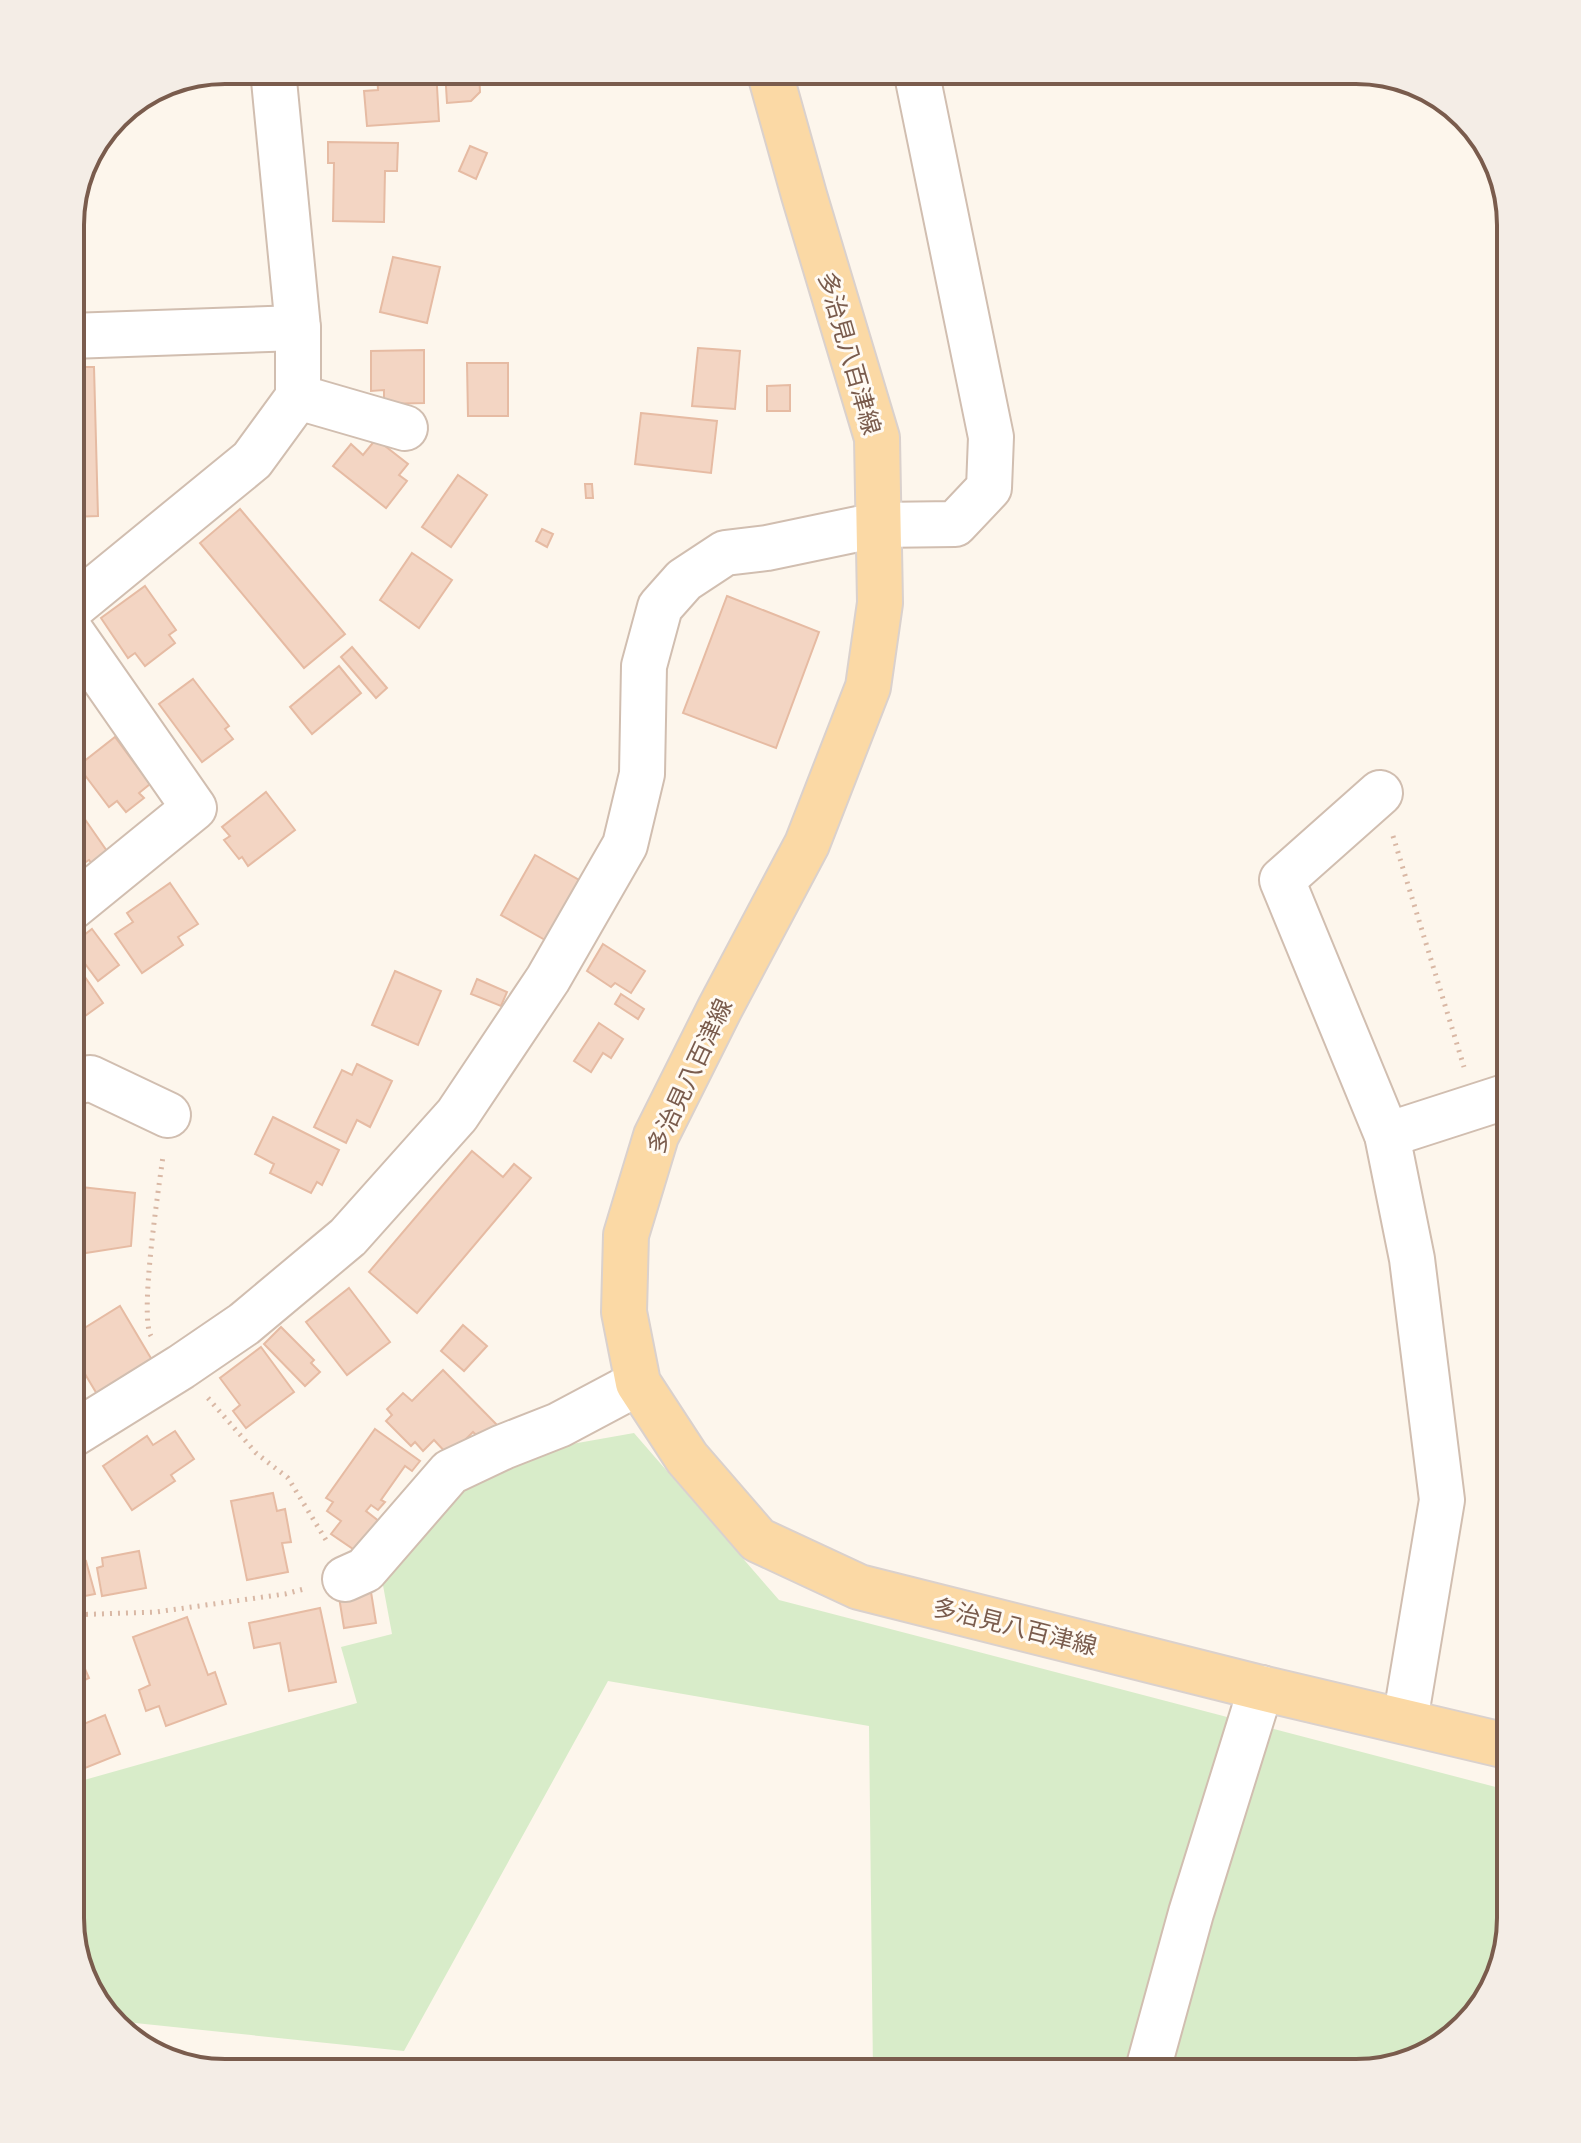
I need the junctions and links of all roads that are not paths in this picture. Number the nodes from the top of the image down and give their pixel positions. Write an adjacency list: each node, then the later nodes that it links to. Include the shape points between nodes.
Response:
1 (274, 84): 4 (street)
2 (773, 84): 8 (main road, 多治見八百津線, via 877,438)
3 (919, 84): 8 (street, via 991,437 989,488 955,524)
4 (298, 328): 5 (street); 6 (street)
5 (84, 336)
6 (298, 397): 7 (street); 9 (street, via 252,460)
7 (405, 428)
8 (877, 525): 17 (main road, 多治見八百津線, via 880,603 868,687 807,844 656,1136 626,1235 624,1312); 18 (street, via 725,553 684,580 660,607 644,666 642,774 625,845 548,979 457,1115 348,1237 244,1324)
9 (84, 598)
10 (84, 650): 12 (street, via 194,808)
11 (1380, 793): 16 (street, via 1282,880)
12 (84, 898)
13 (84, 1080): 15 (street)
14 (1494, 1101): 16 (street)
15 (168, 1115)
16 (1387, 1135): 21 (street, via 1412,1259 1442,1500)
17 (638, 1383): 19 (street, via 559,1425 450,1472 365,1570); 20 (main road, 多治見八百津線, via 687,1458 758,1540 859,1587)
18 (84, 1427)
19 (345, 1579)
20 (1261, 1688): 21 (main road, 多治見八百津線); 23 (street)
21 (1405, 1721): 22 (main road, 多治見八百津線)
22 (1497, 1744)
23 (1151, 2059)

